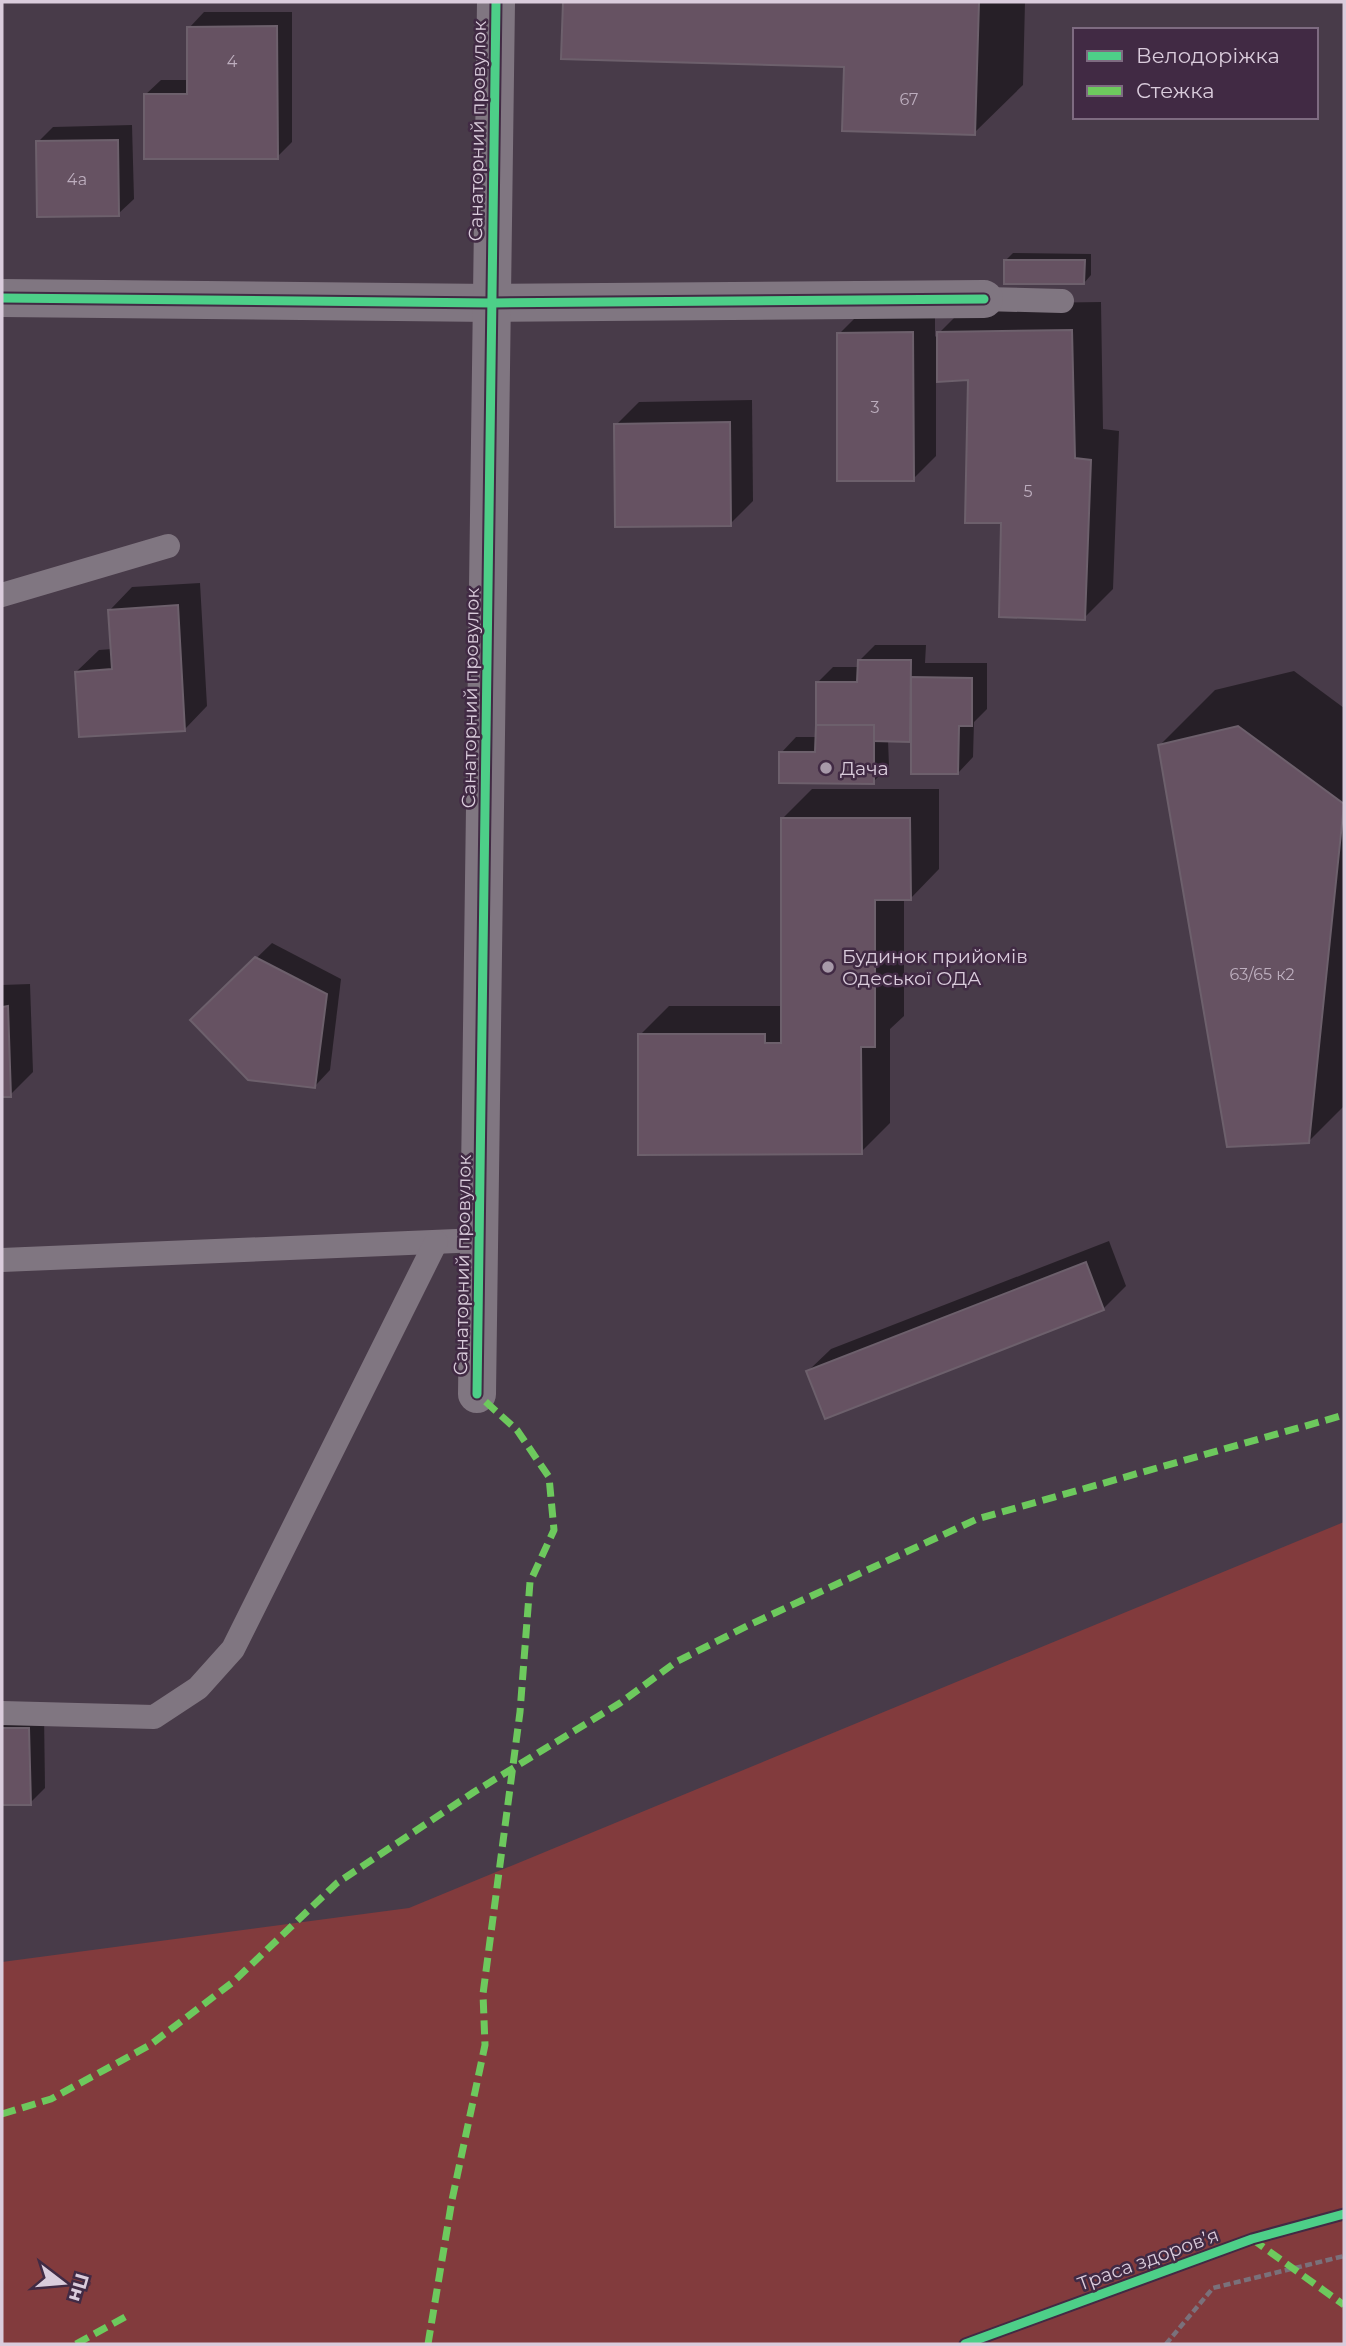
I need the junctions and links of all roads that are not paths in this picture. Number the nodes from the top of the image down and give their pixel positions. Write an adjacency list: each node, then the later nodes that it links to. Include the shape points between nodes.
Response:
1 (496, 2): 5 (street, Санаторний провулок)
2 (2, 298): 5 (street)
3 (984, 299): 4 (lane); 5 (street)
4 (1062, 301)
5 (492, 303): 8 (street, Санаторний провулок)
6 (168, 546): 7 (lane)
7 (2, 595)
8 (480, 1240): 9 (lane); 11 (street, Санаторний провулок)
9 (436, 1241): 10 (lane); 12 (lane, via 233,1648 198,1688 153,1717)
10 (2, 1260)
11 (477, 1394)
12 (2, 1713)

